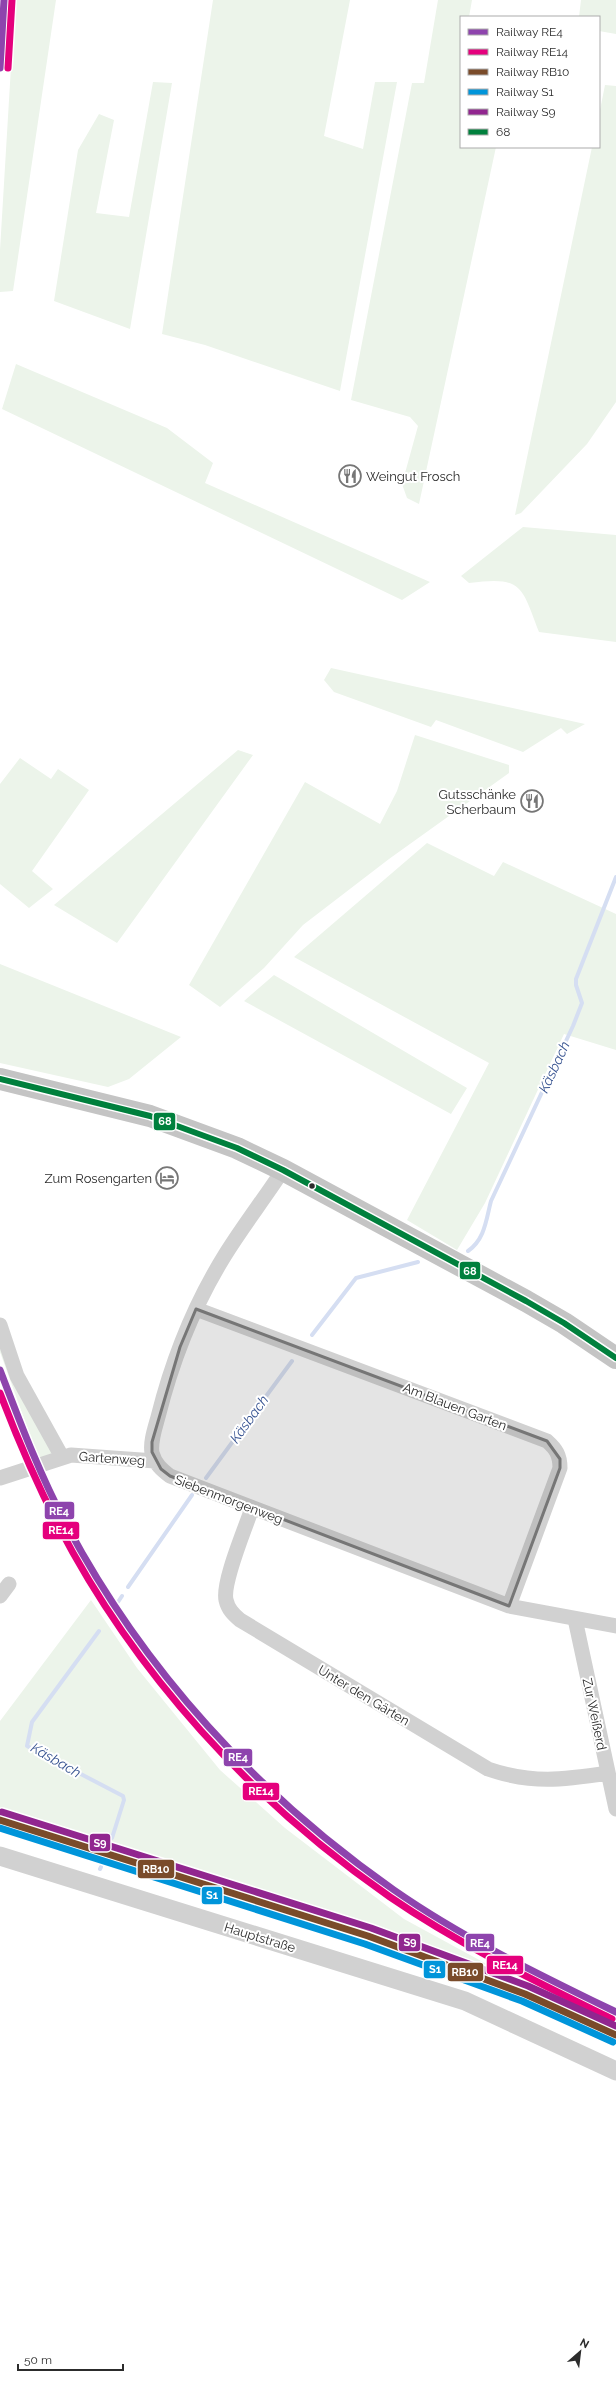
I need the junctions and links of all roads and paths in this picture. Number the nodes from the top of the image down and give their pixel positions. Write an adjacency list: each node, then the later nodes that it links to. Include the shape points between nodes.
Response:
1 (0, 1079): 2 (main road, via 150,1116 216,1139)
2 (283, 1170): 3 (street, via 224,1256); 5 (main road, via 526,1301)
3 (196, 1309): 7 (street, via 163,1396 152,1442); 10 (street, Am Blauen Garten, via 547,1441 556,1449 560,1468)
4 (0, 1325): 6 (street, via 17,1376)
5 (616, 1358)
6 (62, 1457): 7 (street, Gartenweg, via 85,1455); 8 (street, Gartenweg)
7 (155, 1461): 9 (street, Siebenmorgenweg, via 170,1476)
8 (0, 1478)
9 (252, 1508): 10 (street, Siebenmorgenweg); 13 (street, Unter den Gärten, via 226,1584 229,1610 240,1620 488,1768 513,1776 546,1781)
10 (509, 1606): 11 (street, Siebenmorgenweg)
11 (575, 1619): 12 (street, Siebenmorgenweg); 13 (street, Zur Weißerd)
12 (616, 1626)
13 (608, 1773): 14 (street, Zur Weißerd)
14 (616, 1809)
15 (0, 1856): 16 (street, Hauptstraße, via 464,2001)
16 (616, 2071)

